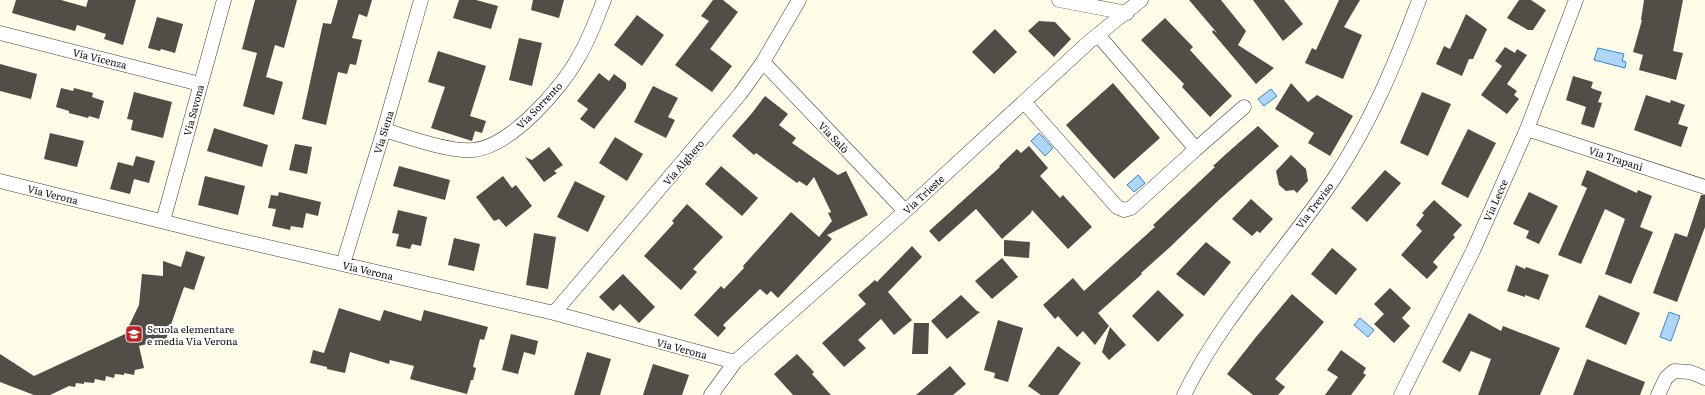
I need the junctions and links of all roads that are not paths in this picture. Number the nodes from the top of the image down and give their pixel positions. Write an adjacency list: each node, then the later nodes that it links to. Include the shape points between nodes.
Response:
1 (224, 0): 13 (street, Via Savona)
2 (421, 0): 17 (street, Via Siena)
3 (604, 0): 17 (street, Via Sorrento, via 589,37 570,71 536,111 505,138 480,149 458,150)
4 (799, 0): 12 (street, Via Alghero)
5 (1059, 0): 9 (street)
6 (1141, 0): 9 (street, Via Trieste)
7 (1420, 0): 28 (street, Via Treviso, via 1388,80 1356,143 1324,193 1232,315 1198,367)
8 (1576, 0): 16 (street, Via Lecce)
9 (1127, 13): 11 (street, Via Trieste)
10 (0, 33): 13 (street, Via Vicenza)
11 (1098, 35): 14 (street, Via Trieste); 18 (street)
12 (763, 62): 21 (street, Via Salò); 24 (street, Via Alghero, via 729,109)
13 (200, 84): 22 (street, Via Savona)
14 (1024, 102): 18 (street, via 1117,207 1124,210 1131,208); 21 (street, Via Trieste)
15 (1244, 107): 18 (street)
16 (1527, 129): 20 (street, Via Trapani); 29 (street, Via Lecce, via 1473,251)
17 (384, 130): 23 (street, Via Siena)
18 (1196, 149)
19 (0, 181): 22 (street, Via Verona)
20 (1705, 187)
21 (905, 211): 25 (street, Via Trieste)
22 (163, 221): 23 (street, Via Verona)
23 (342, 264): 24 (street, Via Verona)
24 (554, 313): 25 (street, Via Verona)
25 (735, 362): 27 (street, Via Trieste)
26 (1705, 378): 30 (street, via 1690,372 1674,370 1666,378)
27 (711, 395)
28 (1184, 395)
29 (1401, 395)
30 (1658, 395)

